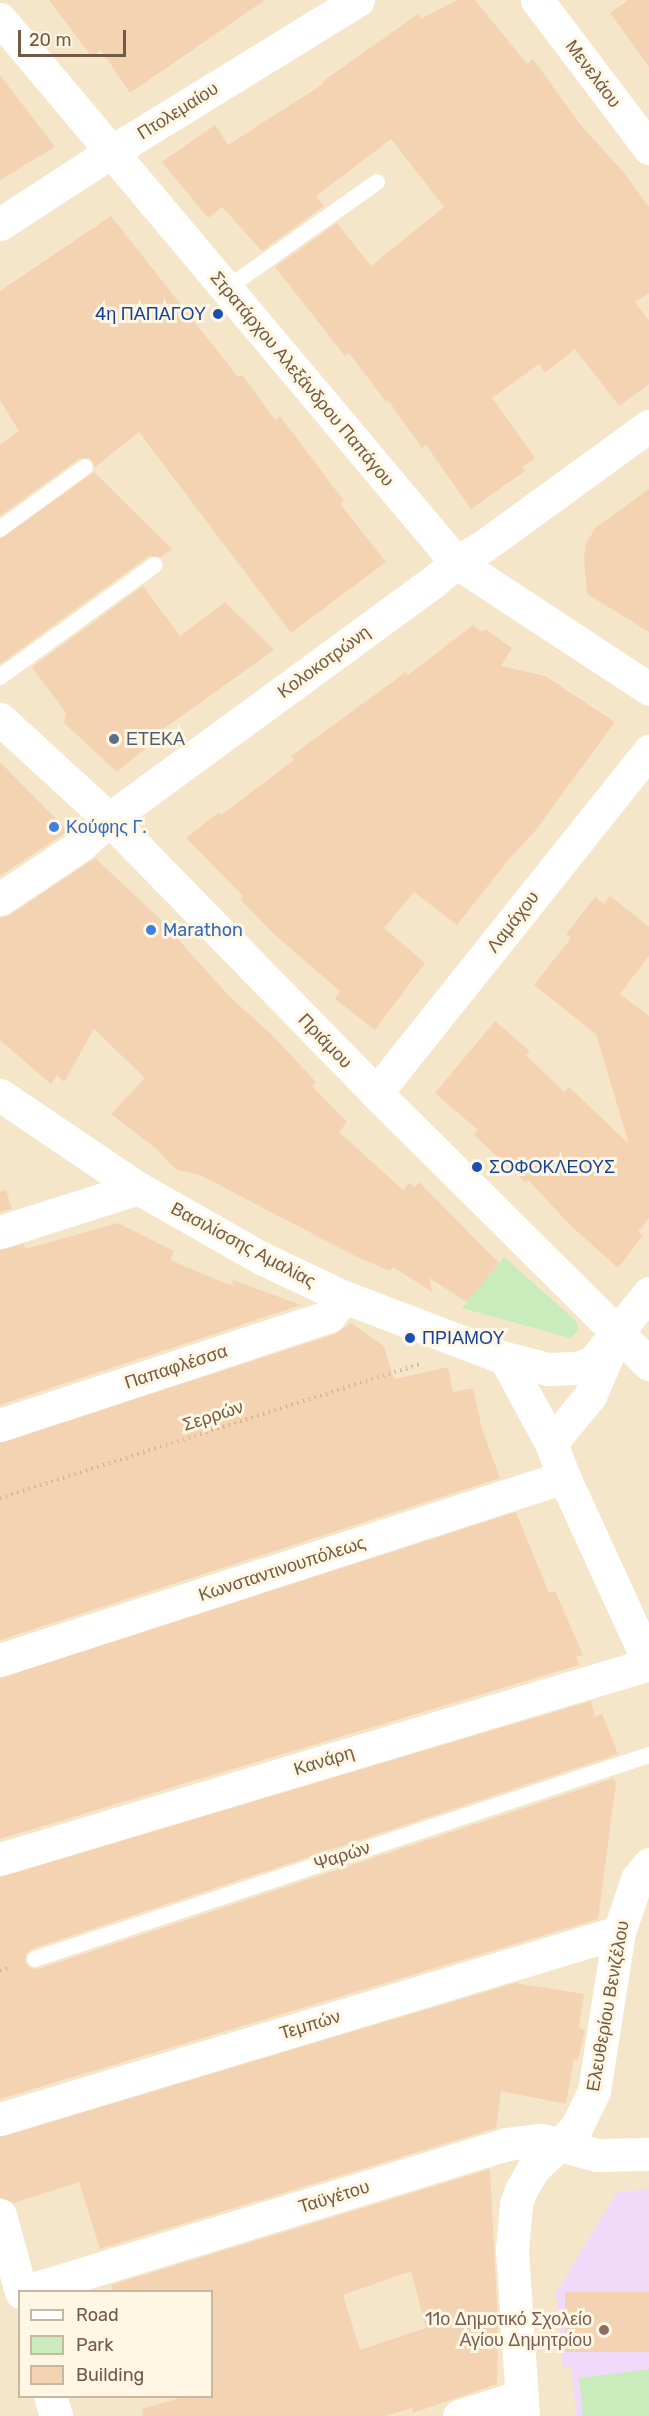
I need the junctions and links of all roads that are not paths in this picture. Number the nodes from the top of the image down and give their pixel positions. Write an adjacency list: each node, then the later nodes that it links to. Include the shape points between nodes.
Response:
1 (358, 0): 5 (street, Πτολεμαίου)
2 (537, 0): 4 (street, Μενελάου)
3 (0, 19): 5 (street, Στρατάρχου Αλεξάνδρου Παπάγου)
4 (649, 148)
5 (111, 152): 7 (street, Πτολεμαίου); 8 (street, Στρατάρχου Αλεξάνδρου Παπάγου)
6 (377, 182): 8 (lane)
7 (0, 224)
8 (226, 289): 12 (street, Στρατάρχου Αλεξάνδρου Παπάγου)
9 (649, 426): 12 (street, Κολοκοτρώνη)
10 (85, 467): 11 (lane)
11 (0, 530)
12 (456, 562): 15 (street, Στρατάρχου Αλεξάνδρου Παπάγου); 18 (street, Κολοκοτρώνη)
13 (155, 565): 14 (lane)
14 (0, 677)
15 (649, 689)
16 (0, 718): 18 (street, Πριάμου)
17 (649, 751): 20 (street, Λαμάχου)
18 (109, 819): 19 (street, Κολοκοτρώνη, via 81,845); 20 (street, Πριάμου)
19 (0, 899)
20 (376, 1093): 26 (street, Πριάμου)
21 (0, 1095): 22 (street, Βασιλίσσης Αμαλίας)
22 (138, 1188): 23 (street); 25 (street, Βασιλίσσης Αμαλίας, via 218,1236)
23 (0, 1232)
24 (649, 1293): 26 (street)
25 (344, 1297): 27 (street, Βασιλίσσης Αμαλίας); 29 (street, Παπαφλέσσα, via 329,1316)
26 (617, 1333): 27 (street, Βασιλίσσης Αμαλίας, via 593,1362 579,1368 548,1369); 28 (street, Πριάμου); 30 (street, via 590,1396)
27 (505, 1358): 30 (street)
28 (649, 1364)
29 (0, 1425)
30 (551, 1443): 31 (street)
31 (564, 1477): 32 (street, Κωνσταντινουπόλεως); 33 (street)
32 (0, 1660)
33 (649, 1664): 35 (street, Κανάρη)
34 (649, 1755): 38 (lane, Ψαρών)
35 (0, 1858)
36 (649, 1864): 37 (street, Ελευθερίου Βενιζέλου, via 637,1879)
37 (619, 1932): 39 (street, Τεμπών); 40 (street, Ελευθερίου Βενιζέλου, via 594,2091 576,2128)
38 (35, 1959)
39 (0, 2119)
40 (558, 2144): 41 (street, Ταϋγέτου, via 597,2155); 44 (street, Ταϋγέτου, via 534,2140 507,2144); 48 (street, Ελευθερίου Βενιζέλου, via 533,2169 520,2190 512,2223)
41 (649, 2154)
42 (0, 2215): 43 (street)
43 (20, 2290)
44 (28, 2290)
45 (18, 2293): 46 (street, Ταϋγέτου)
46 (0, 2299)
47 (50, 2398): 49 (street)
48 (522, 2406): 50 (street)
49 (56, 2416)
50 (459, 2416)

